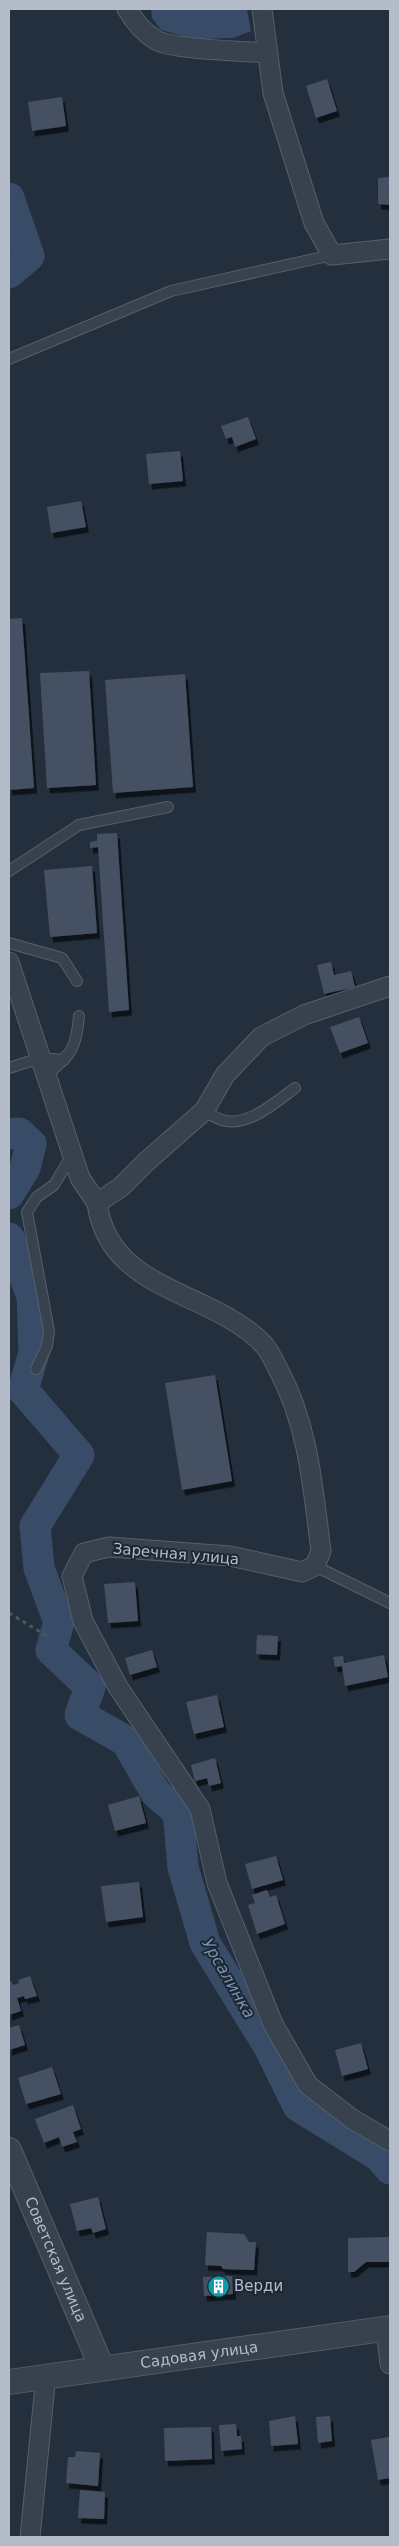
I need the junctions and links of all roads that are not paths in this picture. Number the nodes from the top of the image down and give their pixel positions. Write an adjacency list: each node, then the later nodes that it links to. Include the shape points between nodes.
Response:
1 (127, 9): 3 (street, via 144,31 158,41)
2 (262, 9): 3 (street)
3 (268, 53): 5 (street, via 273,92 305,195 314,223)
4 (390, 249): 5 (street)
5 (332, 256): 6 (lane, via 171,291)
6 (9, 359)
7 (168, 807): 8 (lane, via 79,825)
8 (9, 871)
9 (9, 943): 11 (lane, via 62,958)
10 (9, 962): 14 (street)
11 (77, 981)
12 (390, 986): 19 (street, via 304,1015 261,1037 225,1076)
13 (79, 1016): 15 (lane, via 78,1035 72,1052)
14 (40, 1058): 15 (lane); 16 (lane); 17 (street)
15 (64, 1060): 17 (lane)
16 (9, 1068)
17 (46, 1076): 20 (street)
18 (295, 1088): 19 (lane, via 269,1107 240,1120 223,1120)
19 (204, 1111): 21 (street, via 121,1187)
20 (72, 1155): 21 (street, via 80,1178); 22 (lane, via 54,1185 36,1197 27,1212 48,1331 47,1346)
21 (97, 1204): 23 (street, via 99,1218 111,1246 145,1277 234,1322 264,1345 276,1364 292,1394 306,1442 321,1551)
22 (36, 1369)
23 (315, 1566): 24 (lane); 25 (street, Заречная улица, via 302,1572 230,1556 109,1547 84,1554 72,1576 83,1621 118,1687 200,1809 217,1883 273,2024 308,2085 352,2119)
24 (390, 1602)
25 (390, 2140)
26 (9, 2150): 29 (street, Советская улица)
27 (388, 2328): 28 (street); 29 (street, Садовая улица)
28 (390, 2364)
29 (102, 2368): 30 (street, Садовая улица)
30 (46, 2375): 31 (street, Садовая улица); 32 (street)
31 (9, 2382)
32 (30, 2537)

